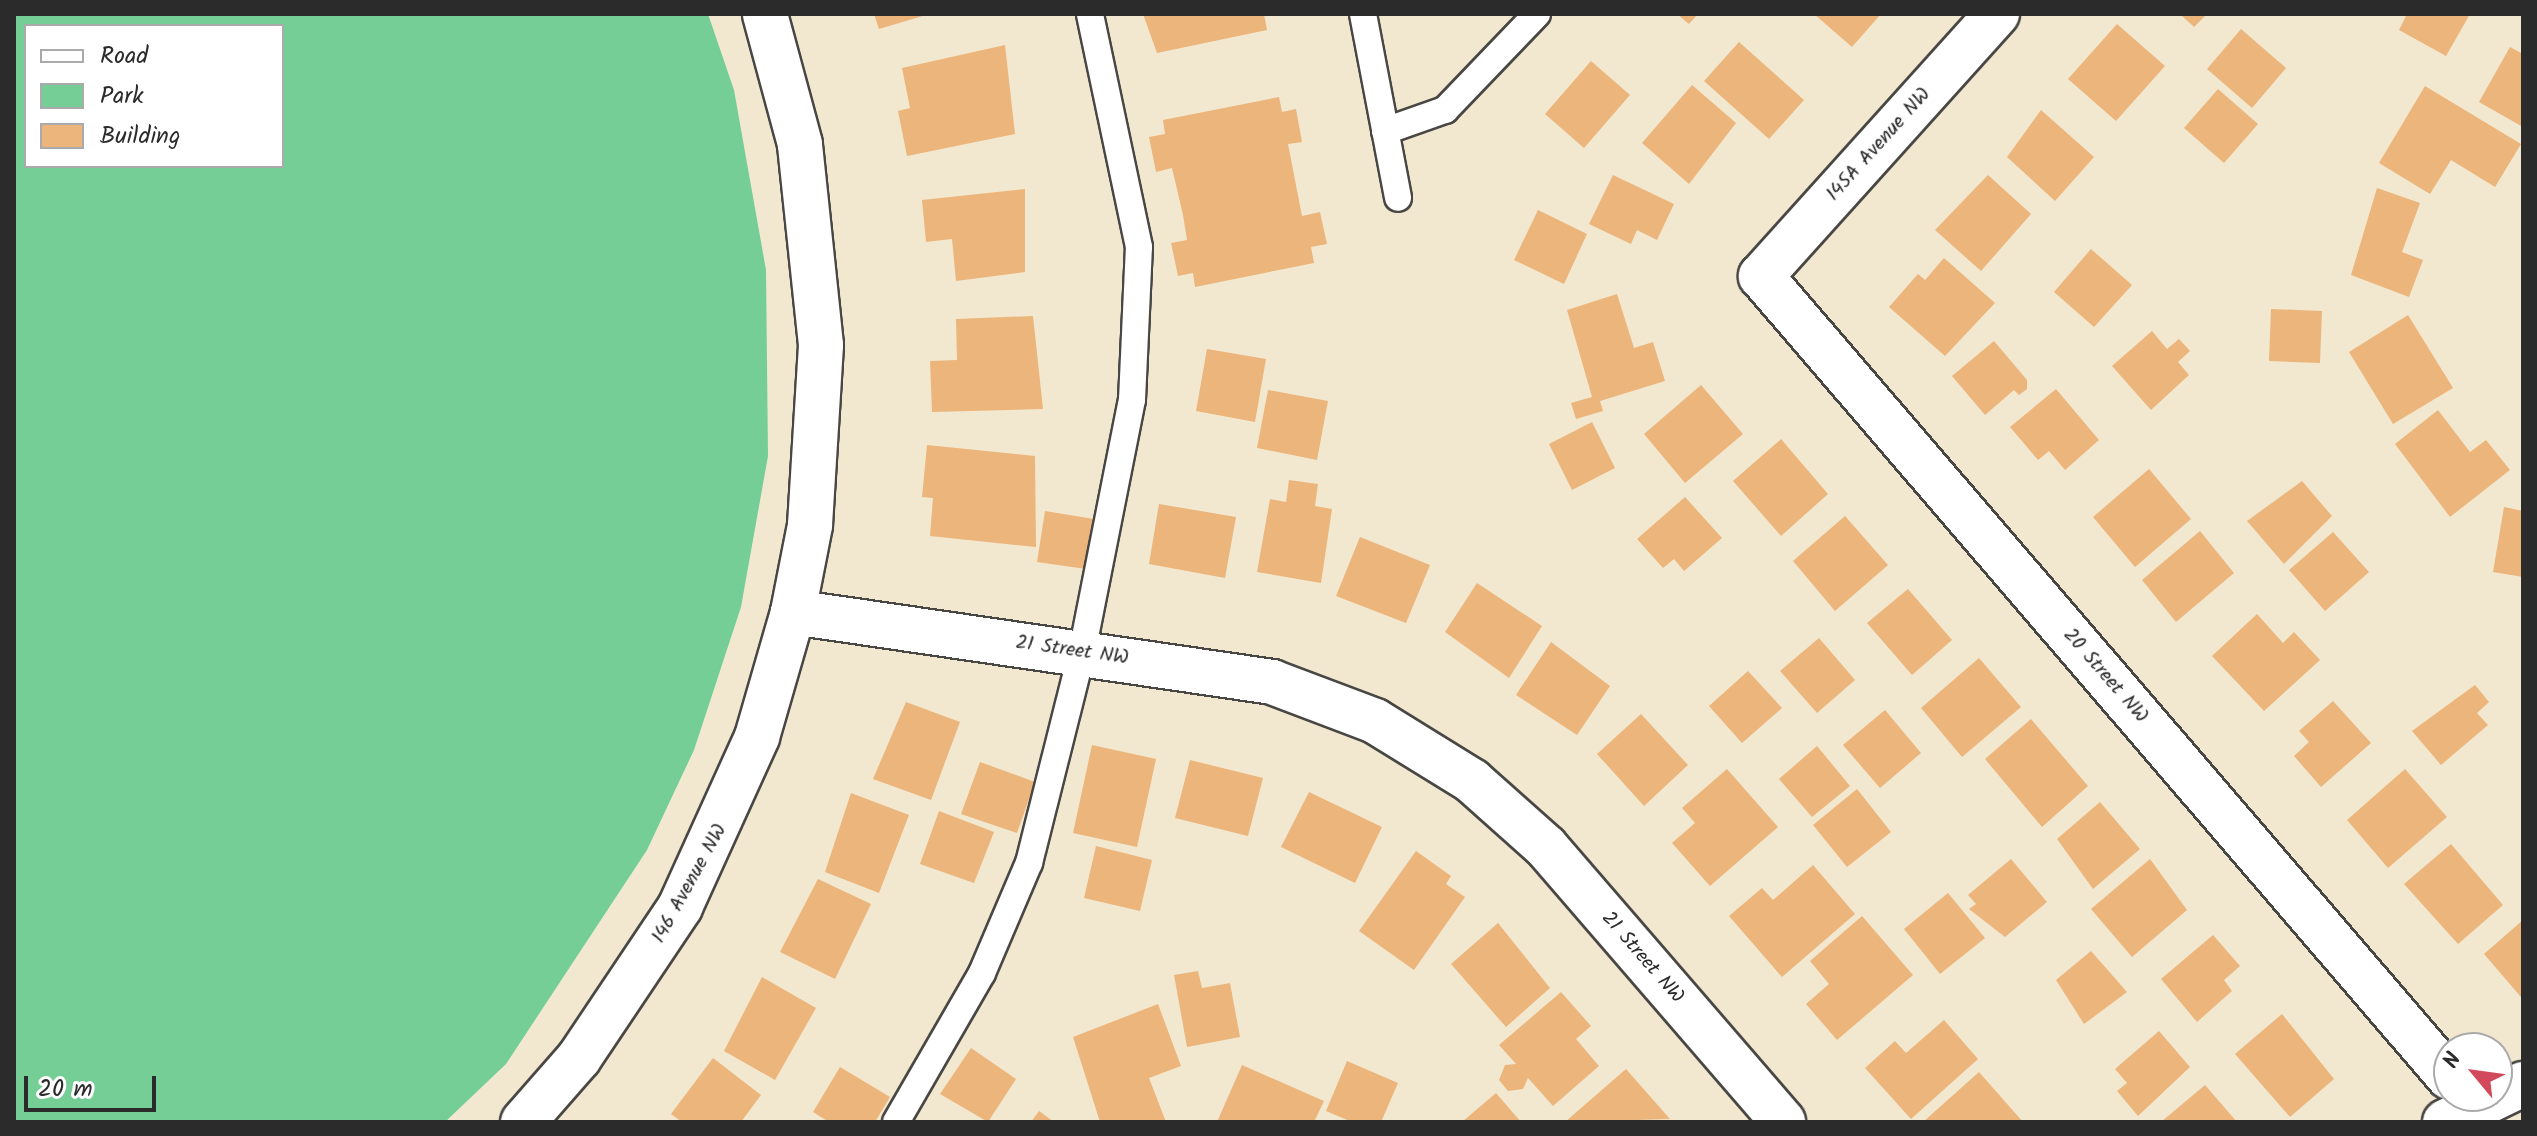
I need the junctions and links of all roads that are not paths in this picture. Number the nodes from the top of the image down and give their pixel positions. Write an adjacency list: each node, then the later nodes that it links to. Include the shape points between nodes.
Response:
1 (765, 14): 9 (street, via 800,144 821,345 810,525)
2 (1090, 14): 10 (lane, via 1139,247 1132,400)
3 (1363, 14): 6 (lane)
4 (1537, 14): 6 (lane, via 1445,110)
5 (1997, 14): 8 (street, 145A Avenue NW)
6 (1385, 131): 7 (lane)
7 (1398, 198)
8 (1761, 276): 11 (street, 20 Street NW)
9 (793, 612): 10 (street, 21 Street NW); 12 (street, 146 Avenue NW, via 752,750 680,907 579,1058)
10 (1082, 652): 13 (lane, via 1013,910); 14 (street, 21 Street NW, via 1272,682 1375,721 1461,774 1546,847)
11 (2433, 1069)
12 (523, 1122)
13 (896, 1122)
14 (1783, 1122)

